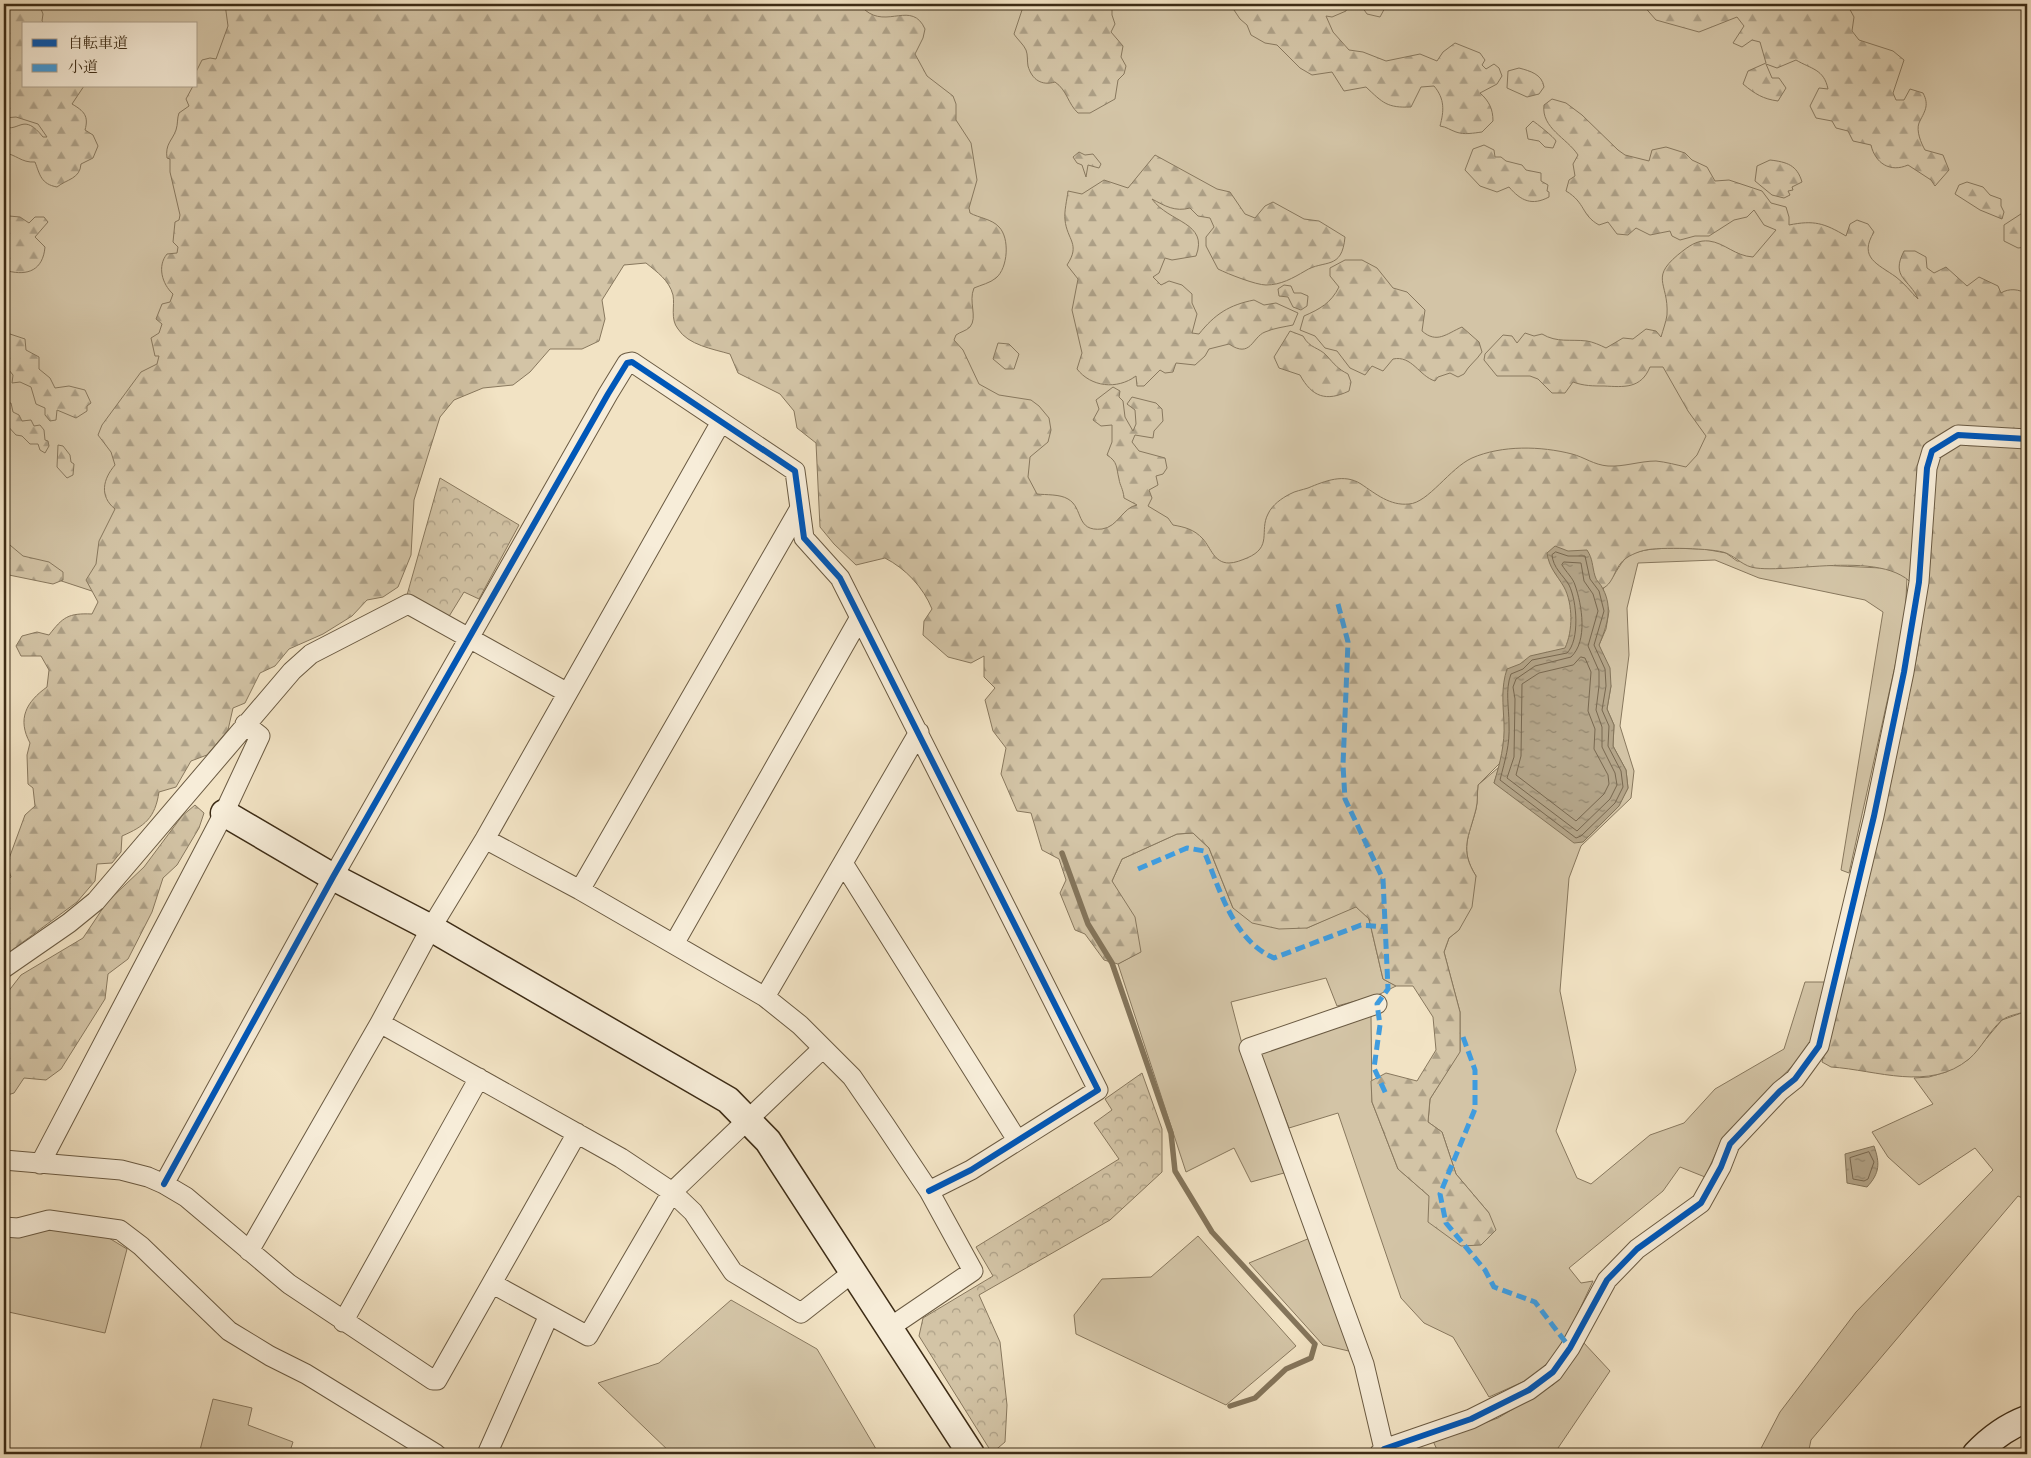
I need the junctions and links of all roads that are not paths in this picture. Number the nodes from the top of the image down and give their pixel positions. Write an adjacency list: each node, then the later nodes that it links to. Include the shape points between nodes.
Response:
1 (721, 422): 3 (street, via 795,471); 5 (street, via 632,362 627,363); 6 (street)
2 (2027, 439): 38 (street, via 1958,435 1932,451 1926,477 1919,582 1904,672 1874,816 1819,1046 1795,1080 1780,1091 1730,1144 1722,1167 1701,1203 1638,1249 1607,1280 1570,1348 1553,1372 1529,1390 1471,1419)
3 (800, 508): 4 (street, via 804,538 840,578); 13 (street)
4 (859, 619): 8 (street); 15 (street)
5 (468, 639): 6 (street); 7 (street, via 408,604 311,654); 12 (street)
6 (566, 692): 10 (street)
7 (245, 724): 9 (street, via 260,736); 16 (street, via 96,900)
8 (918, 732): 11 (street); 24 (street, via 1098,1090)
9 (224, 813): 12 (street); 26 (street)
10 (485, 839): 13 (street); 14 (street)
11 (843, 863): 17 (street); 24 (street)
12 (333, 877): 14 (street); 27 (street)
13 (580, 890): 15 (street)
14 (431, 928): 19 (street); 22 (street, via 728,1100)
15 (674, 944): 17 (street)
16 (4, 968)
17 (765, 997): 20 (street)
18 (1376, 1004): 38 (street, via 1249,1048 1364,1364)
19 (380, 1023): 21 (street); 31 (street)
20 (823, 1048): 22 (street); 28 (street, via 852,1077)
21 (479, 1078): 23 (street); 35 (street)
22 (747, 1119): 29 (street); 32 (street, via 768,1141)
23 (577, 1133): 29 (street); 33 (street)
24 (1017, 1140): 28 (street, via 971,1170)
25 (4, 1160): 26 (street)
26 (40, 1164): 27 (street, via 121,1170)
27 (164, 1184): 31 (street, via 186,1197)
28 (929, 1191): 36 (street, via 973,1271)
29 (672, 1192): 32 (street, via 693,1212 733,1272 801,1313); 34 (street, via 588,1336)
30 (4, 1227): 39 (street, via 18,1228 49,1220 120,1230 141,1246 229,1331)
31 (249, 1251): 35 (street)
32 (852, 1273): 36 (street)
33 (493, 1284): 34 (street); 35 (street, via 437,1380)
34 (549, 1315): 40 (street)
35 (343, 1322)
36 (889, 1328): 41 (street)
37 (2027, 1419): 42 (street, via 1988,1440)
38 (1381, 1452)
39 (436, 1454)
40 (487, 1454)
41 (971, 1454)
42 (1976, 1454)

